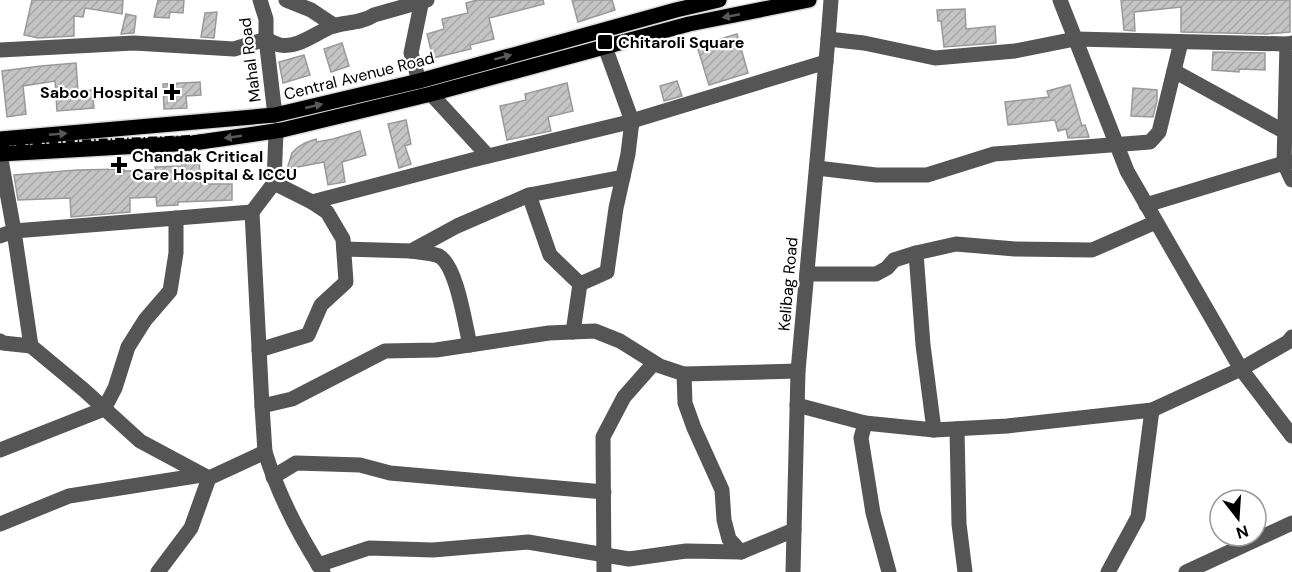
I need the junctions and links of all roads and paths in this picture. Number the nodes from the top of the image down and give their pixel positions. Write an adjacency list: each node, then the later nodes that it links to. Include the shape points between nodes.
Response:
1 (260, 0): 11 (street, Mahal Road, via 266,19)
2 (286, 0): 10 (street)
3 (424, 0): 9 (street); 20 (street, via 411,53)
4 (719, 0): 8 (main road, Central Avenue Road)
5 (809, 0): 16 (main road, one-way to 16, via 689,24)
6 (831, 0): 12 (street, Kelibag Road)
7 (1060, 0): 13 (street)
8 (681, 4): 20 (main road, Central Avenue Road, one-way to 8)
9 (375, 7): 10 (street, via 368,19)
10 (335, 26): 11 (street, via 303,42 281,45)
11 (266, 39): 17 (street, via 234,50 134,43); 23 (street, Mahal Road)
12 (828, 39): 13 (street, via 935,58 1015,51); 18 (street, Kelibag Road)
13 (1075, 39): 14 (street); 28 (street)
14 (1181, 42): 15 (street); 19 (street)
15 (1290, 44): 22 (street)
16 (605, 47): 21 (main road); 24 (street)
17 (0, 50)
18 (826, 62): 24 (street); 32 (street, Kelibag Road)
19 (1174, 71): 26 (street); 28 (street, via 1159,132 1150,142)
20 (419, 81): 23 (main road, Central Avenue Road, one-way to 20)
21 (431, 94): 25 (main road); 30 (street)
22 (1289, 94): 26 (street)
23 (275, 115): 25 (main road); 27 (main road, Central Avenue Road, one-way to 23)
24 (632, 121): 30 (street); 33 (street)
25 (276, 131): 29 (main road, one-way to 29, via 193,143); 35 (street)
26 (1285, 132): 31 (street)
27 (0, 139)
28 (1116, 145): 32 (street, via 994,154 927,175 876,175); 38 (street)
29 (0, 154): 42 (street)
30 (488, 156): 37 (street)
31 (1288, 162): 34 (street); 38 (street)
32 (817, 168): 46 (street, Kelibag Road)
33 (623, 177): 36 (street); 47 (street, via 608,272)
34 (1292, 180)
35 (274, 183): 37 (street); 39 (street)
36 (529, 195): 44 (street); 47 (street, via 550,255)
37 (312, 202): 43 (street, via 327,212 343,239)
38 (1146, 205): 41 (street)
39 (252, 212): 40 (street); 53 (street)
40 (176, 218): 42 (street); 60 (street, via 170,291 128,347)
41 (1156, 222): 45 (street, via 1092,250 956,244); 55 (street)
42 (7, 233): 52 (street)
43 (344, 249): 44 (street); 53 (street, via 346,282 321,305 308,335)
44 (411, 251): 51 (street, via 439,256 450,268)
45 (916, 253): 46 (street, via 894,260 876,274); 64 (street)
46 (807, 274): 56 (street, Kelibag Road)
47 (580, 284): 48 (street)
48 (573, 332): 51 (street); 54 (street, via 596,331)
49 (1292, 337): 55 (street)
50 (0, 341): 52 (street)
51 (470, 345): 59 (street, via 385,351 292,399)
52 (31, 346): 60 (street)
53 (259, 350): 59 (street)
54 (654, 363): 57 (street); 70 (street, via 624,397 603,437)
55 (1241, 369): 61 (street); 65 (street)
56 (798, 371): 57 (street); 58 (street, Kelibag Road)
57 (684, 374): 74 (street, via 685,403 722,490 729,539)
58 (797, 405): 62 (street); 73 (street, Kelibag Road)
59 (262, 406): 67 (street)
60 (104, 409): 66 (street); 68 (street, via 140,441)
61 (1152, 410): 63 (street); 82 (street, via 1138,517)
62 (865, 423): 64 (street); 80 (street, via 861,438 873,513)
63 (957, 429): 64 (street); 81 (street, via 958,524)
64 (934, 430)
65 (1292, 436)
66 (0, 450)
67 (265, 452): 68 (street); 69 (street)
68 (205, 476): 72 (street, via 69,496); 77 (street, via 191,528)
69 (273, 477): 70 (street, via 296,463 360,465 390,472); 76 (street)
70 (604, 492): 75 (street)
71 (1292, 523): 83 (street)
72 (0, 524)
73 (794, 530): 74 (street); 79 (street, Kelibag Road)
74 (741, 552): 75 (street, via 686,551 629,559)
75 (604, 555): 76 (street, via 528,542 433,550 369,548); 78 (street)
76 (320, 569)
77 (159, 572)
78 (604, 572)
79 (792, 572)
80 (889, 572)
81 (965, 572)
82 (1108, 572)
83 (1186, 572)

